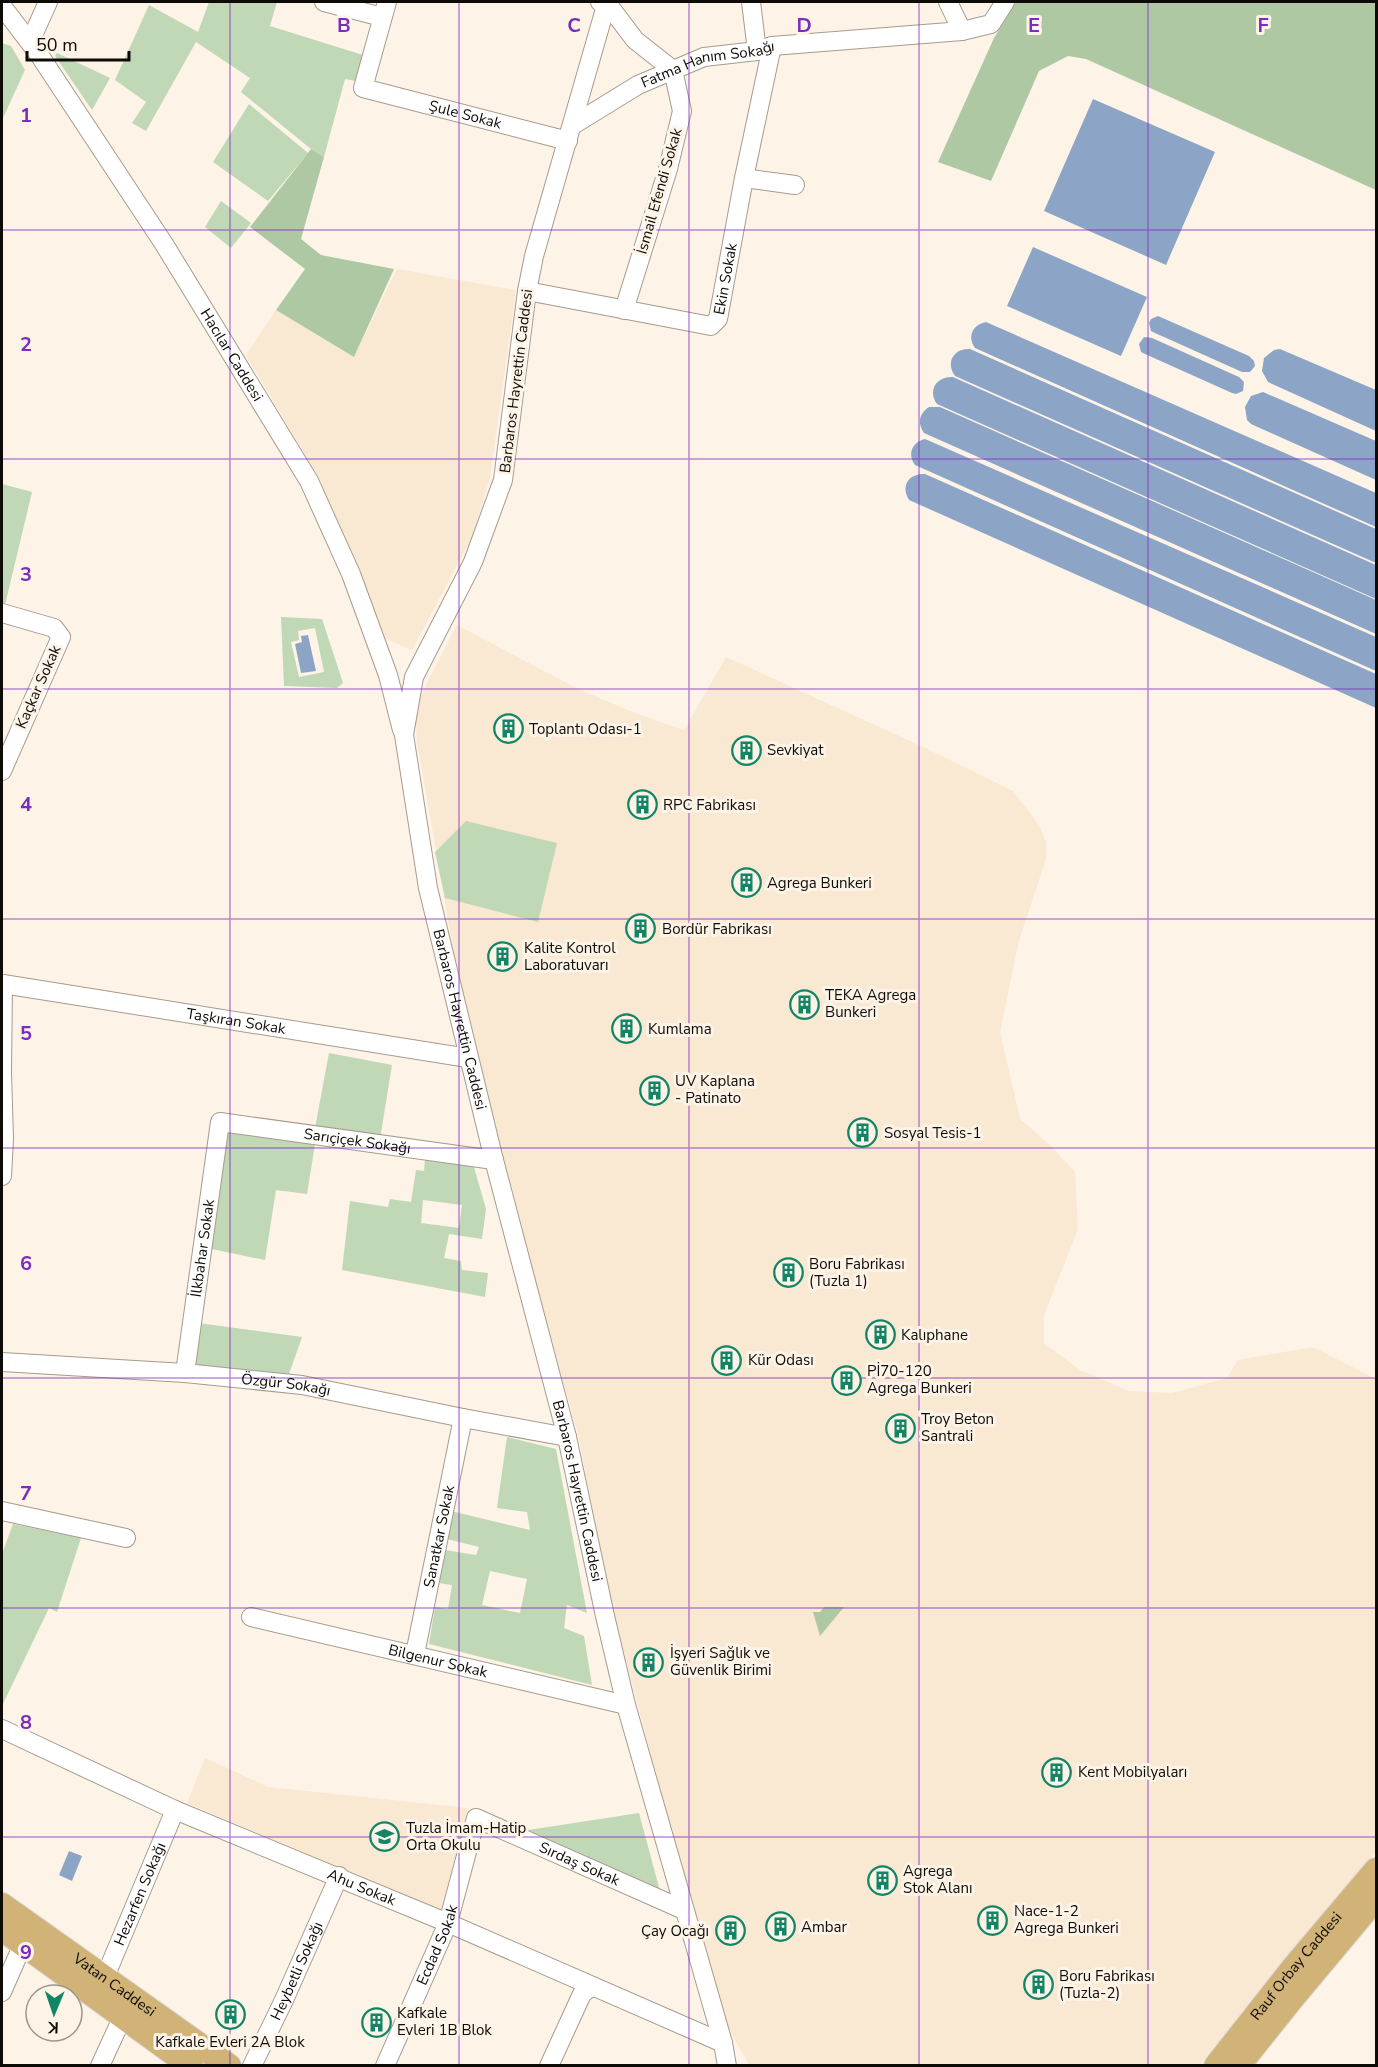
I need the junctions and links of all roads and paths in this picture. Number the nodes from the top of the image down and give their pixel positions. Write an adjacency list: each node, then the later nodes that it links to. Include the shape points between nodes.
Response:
1 (48, 2): 10 (street)
2 (324, 2): 8 (street)
3 (605, 2): 12 (street, via 635,40); 13 (street, Barbaros Hayrettin Caddesi)
4 (751, 2): 11 (street, Ekin Sokak)
5 (948, 2): 9 (street)
6 (1005, 2): 9 (street, Fatma Hanım Sokağı, via 991,24)
7 (2, 6): 10 (street, Hacılar Caddesi)
8 (385, 9): 13 (street, Şule Sokak, via 363,88)
9 (962, 31): 11 (street, Fatma Hanım Sokağı)
10 (30, 42): 19 (street, Hacılar Caddesi, via 164,244 309,481 359,596 388,675)
11 (764, 48): 12 (street, Fatma Hanım Sokağı, via 704,57); 14 (street, Ekin Sokak)
12 (673, 70): 13 (street, Fatma Hanım Sokağı, via 638,85); 17 (street, İsmail Efendi Sokak, via 682,111)
13 (570, 133): 16 (street, Barbaros Hayrettin Caddesi)
14 (744, 178): 15 (street); 17 (street, Ekin Sokak, via 718,319 711,326)
15 (795, 185)
16 (527, 291): 17 (street, Ekin Sokak); 19 (street, Barbaros Hayrettin Caddesi, via 503,480 473,562 414,677)
17 (624, 310)
18 (2, 613): 20 (street, Kaçkar Sokak, via 54,628 61,637)
19 (404, 735): 23 (street, Barbaros Hayrettin Caddesi, via 428,888)
20 (6, 749): 21 (street, Kaçkar Sokak)
21 (2, 771)
22 (2, 983): 23 (street, Taşkıran Sokak); 25 (street)
23 (468, 1058): 26 (street, Barbaros Hayrettin Caddesi)
24 (220, 1122): 26 (street, Sarıçiçek Sokağı); 29 (street, İlkbahar Sokak)
25 (3, 1139): 27 (street)
26 (494, 1161): 31 (street, Barbaros Hayrettin Caddesi)
27 (2, 1176)
28 (2, 1362): 29 (street, Özgür Sokağı)
29 (185, 1374): 30 (street, Özgür Sokağı, via 302,1385)
30 (463, 1418): 31 (street, Özgür Sokağı); 35 (street, Sanatkar Sokak)
31 (567, 1437): 36 (street, Barbaros Hayrettin Caddesi)
32 (3, 1516): 33 (street)
33 (126, 1538)
34 (251, 1617): 35 (street, Bilgenur Sokak)
35 (415, 1654): 36 (street, Bilgenur Sokak)
36 (626, 1705): 44 (street, Barbaros Hayrettin Caddesi)
37 (3, 1733): 38 (street, Ahu Sokak)
38 (176, 1810): 41 (street, Ahu Sokak); 48 (street, Hezarfen Sokağı)
39 (476, 1818): 44 (street, Sırdaş Sokak); 45 (street, Ecdad Sokak)
40 (1377, 1870): 61 (main road, Rauf Orbay Caddesi)
41 (339, 1876): 45 (street, Ahu Sokak); 56 (street, Heybetli Sokağı)
42 (1377, 1898): 62 (main road, Rauf Orbay Caddesi)
43 (2, 1905): 48 (main road, Vatan Caddesi)
44 (684, 1910): 52 (street, Barbaros Hayrettin Caddesi)
45 (448, 1923): 49 (street, Ahu Sokak); 57 (street, Ecdad Sokak)
46 (2, 1929): 47 (main road, Vatan Caddesi)
47 (23, 1944): 50 (street); 51 (main road, Vatan Caddesi)
48 (105, 1977): 55 (main road, Vatan Caddesi)
49 (592, 1986): 52 (street, Ahu Sokak); 58 (street, via 582,1994)
50 (2, 1992)
51 (123, 2016): 53 (street); 54 (main road, Vatan Caddesi)
52 (723, 2043): 59 (street); 60 (street)
53 (100, 2066)
54 (191, 2066)
55 (229, 2066)
56 (252, 2066)
57 (386, 2066)
58 (549, 2066)
59 (727, 2066)
60 (736, 2066)
61 (1216, 2066)
62 (1238, 2066)

